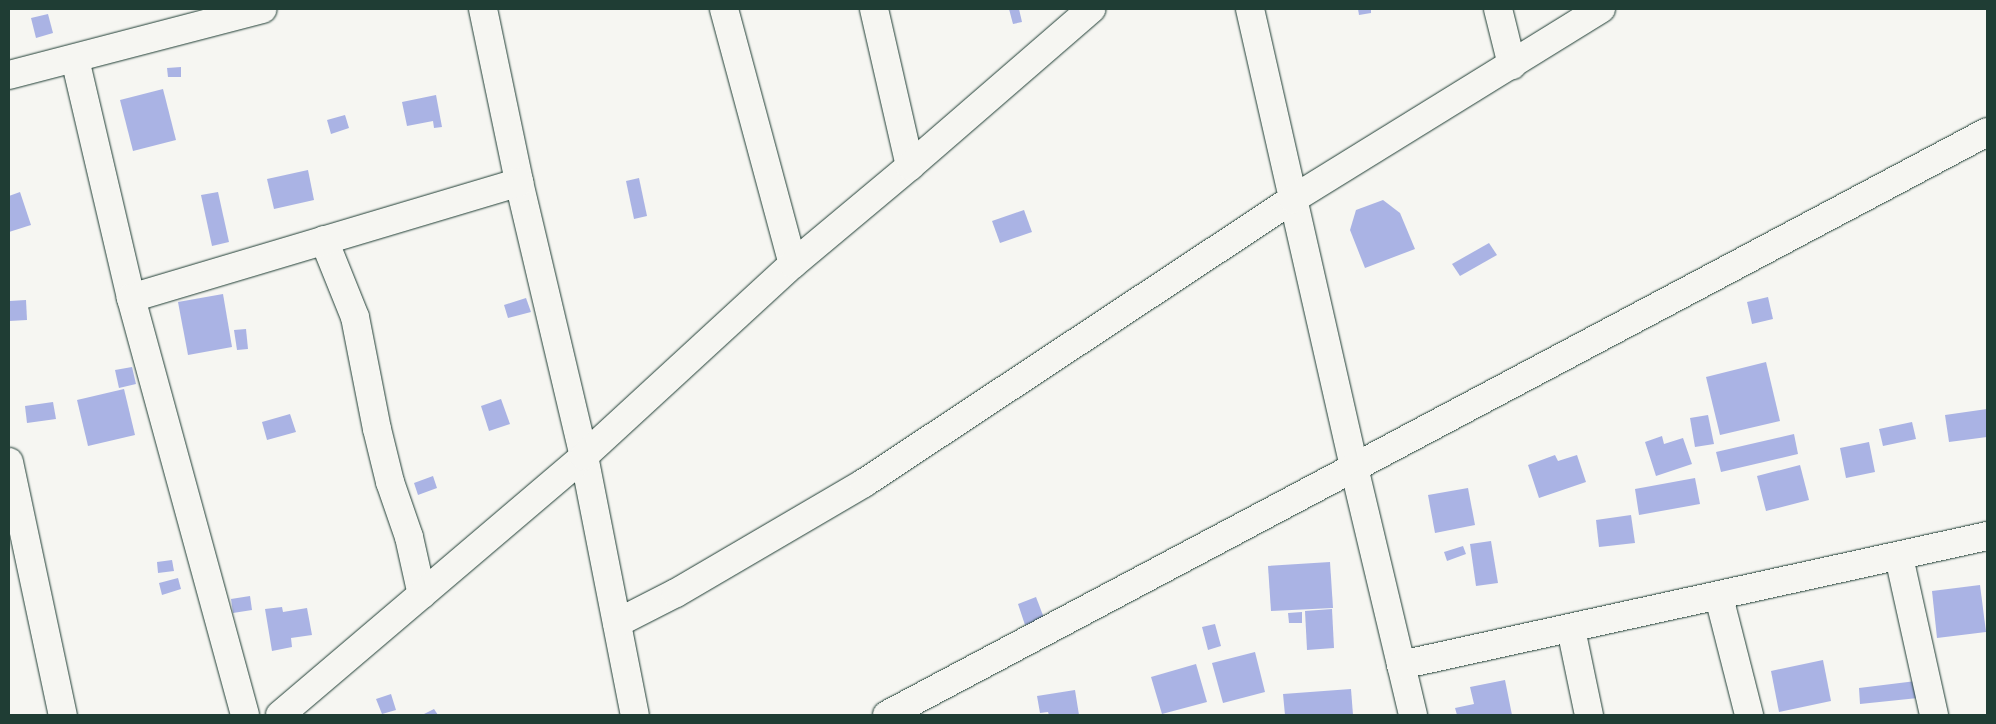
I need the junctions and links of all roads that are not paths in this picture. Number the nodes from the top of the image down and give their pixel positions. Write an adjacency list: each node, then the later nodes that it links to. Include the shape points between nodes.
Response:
1 (263, 9): 9 (street)
2 (483, 9): 14 (street)
3 (724, 9): 17 (street)
4 (874, 9): 13 (street)
5 (1091, 9): 13 (street)
6 (1250, 9): 15 (street)
7 (1498, 9): 10 (street)
8 (1601, 9): 10 (street)
9 (75, 59): 11 (street); 18 (street)
10 (1512, 65): 15 (street)
11 (9, 76)
12 (1987, 132): 21 (street)
13 (910, 166): 17 (street)
14 (519, 182): 16 (street); 19 (street)
15 (1293, 199): 21 (street); 26 (street, via 864,483 676,593)
16 (324, 240): 18 (street); 24 (street, via 355,317 379,438 409,537)
17 (793, 264): 19 (street)
18 (131, 298): 30 (street)
19 (584, 456): 24 (street); 26 (street)
20 (9, 462): 29 (street)
21 (1354, 467): 28 (street); 33 (street)
22 (1987, 536): 23 (street)
23 (1899, 557): 25 (street); 37 (street)
24 (422, 594): 31 (street)
25 (1719, 597): 27 (street); 36 (street)
26 (617, 623): 32 (street)
27 (1570, 629): 28 (street); 35 (street)
28 (1402, 665): 34 (street)
29 (64, 715)
30 (245, 715)
31 (280, 715)
32 (635, 715)
33 (887, 715)
34 (1413, 715)
35 (1589, 715)
36 (1749, 715)
37 (1934, 715)

